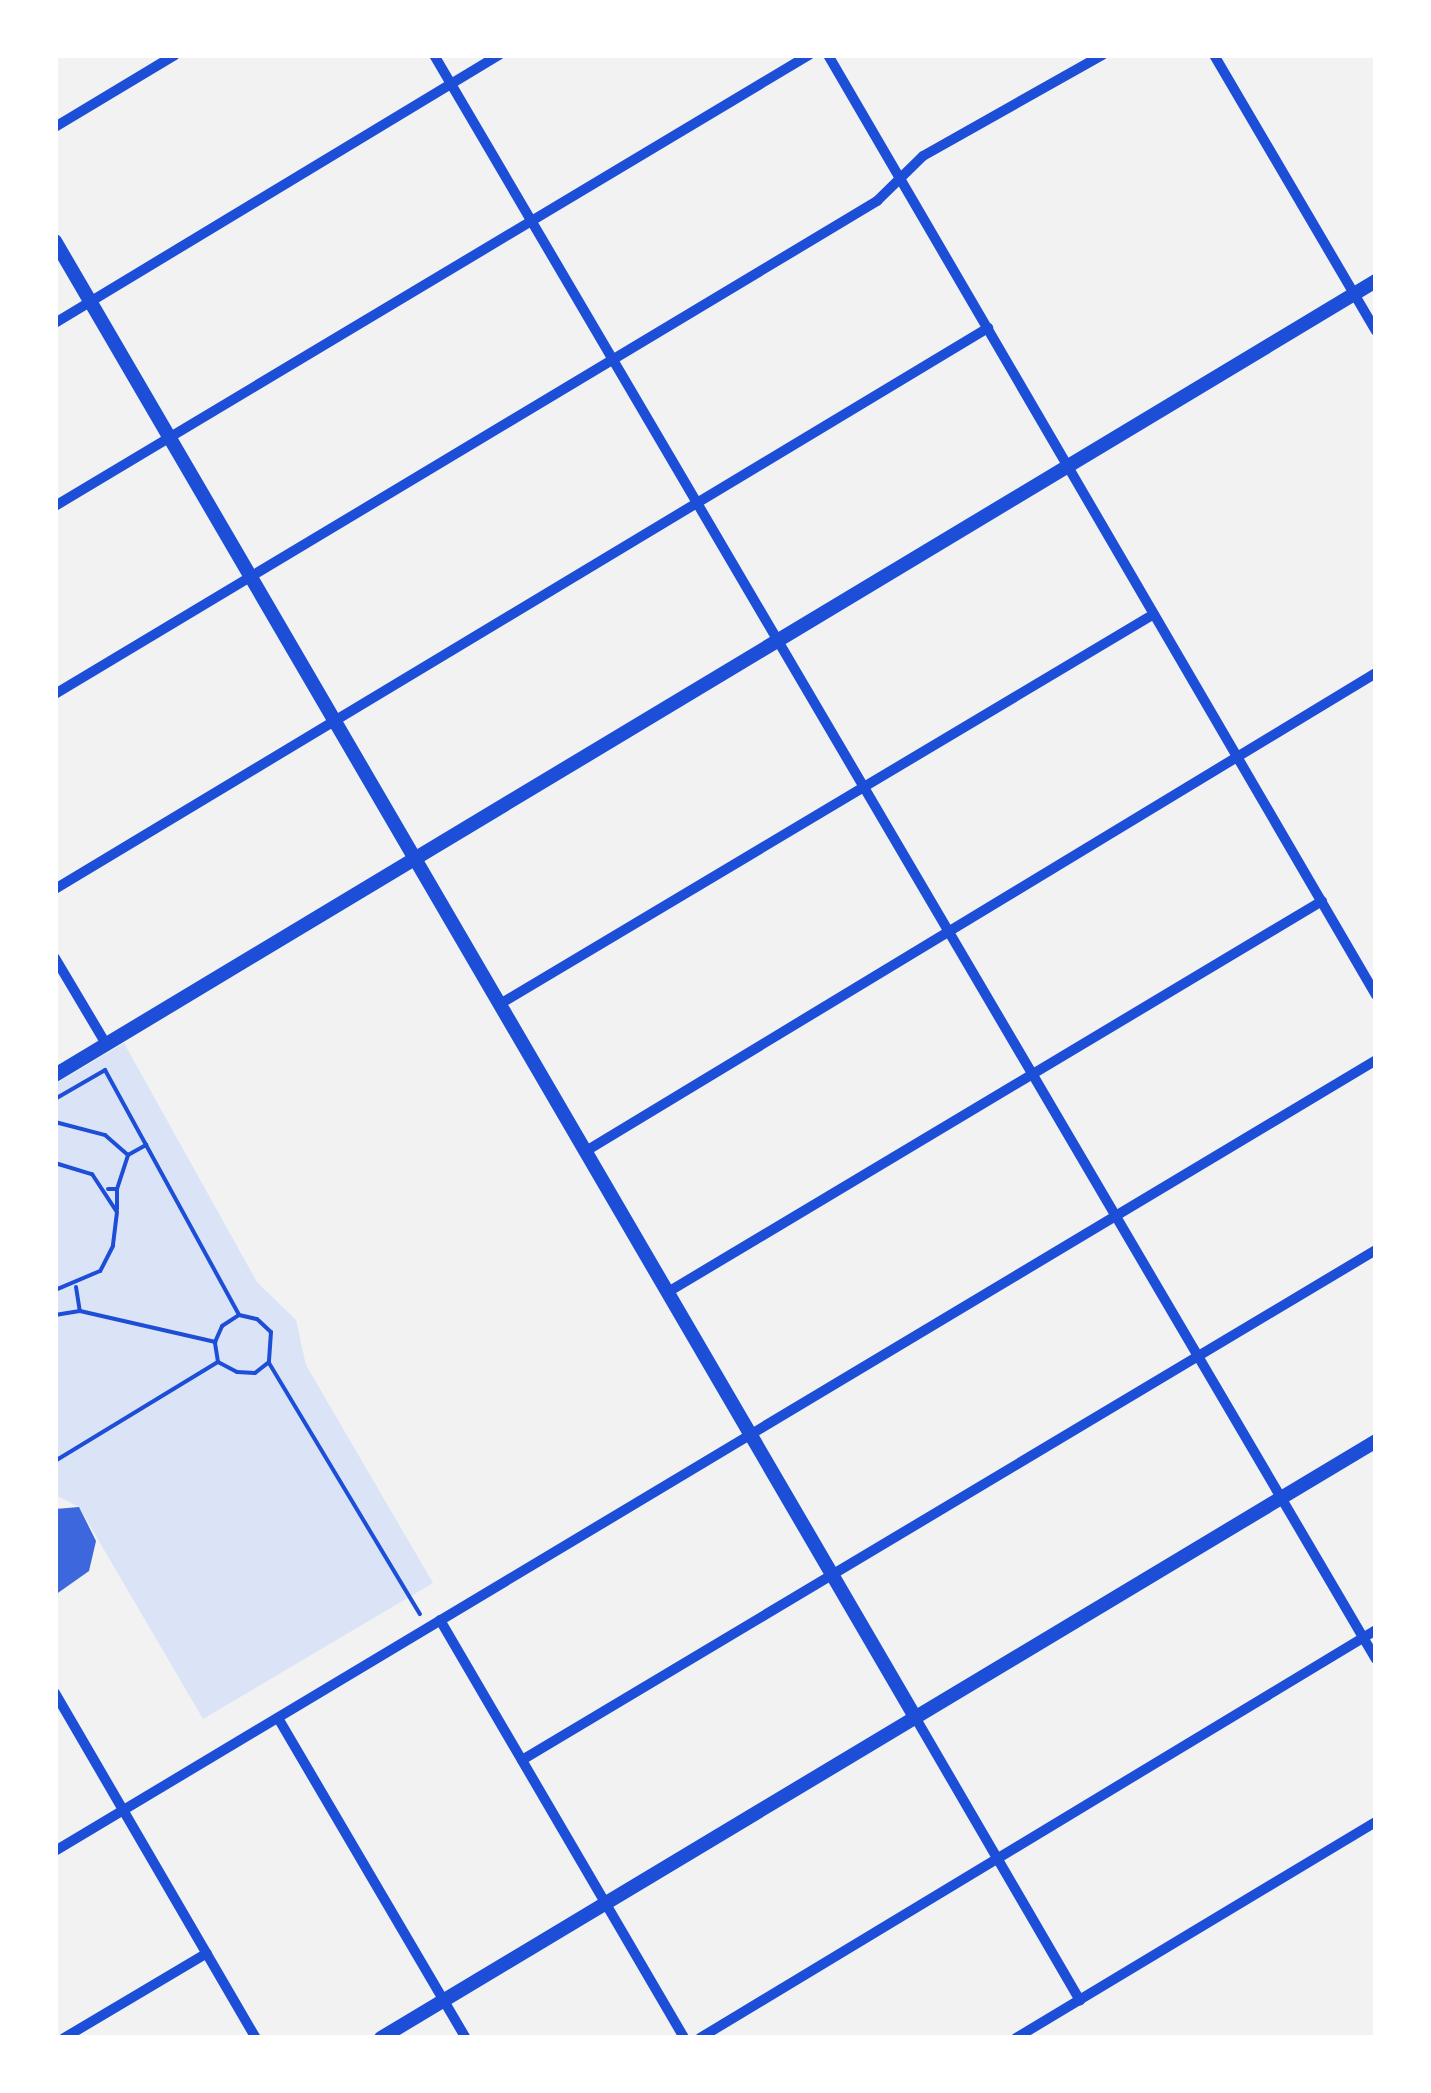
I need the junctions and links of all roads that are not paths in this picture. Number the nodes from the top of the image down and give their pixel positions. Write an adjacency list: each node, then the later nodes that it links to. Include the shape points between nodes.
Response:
1 (176, 55): 9 (street)
2 (434, 55): 8 (street)
3 (499, 55): 8 (street)
4 (809, 55): 11 (street)
5 (828, 55): 10 (street)
6 (1102, 55): 10 (street, via 923,156)
7 (1214, 55): 14 (street)
8 (451, 84): 11 (street); 15 (street)
9 (55, 127)
10 (900, 179): 17 (street); 19 (street, via 877,201)
11 (532, 221): 19 (street); 20 (street)
12 (55, 241): 15 (street)
13 (1376, 281): 14 (street)
14 (1354, 294): 18 (street); 21 (street)
15 (90, 301): 16 (street); 20 (street)
16 (55, 322)
17 (988, 328): 21 (street); 22 (street)
18 (1376, 331)
19 (613, 359): 22 (street); 24 (street)
20 (170, 438): 23 (street); 24 (street)
21 (1068, 466): 25 (street); 26 (street)
22 (697, 503): 26 (street); 29 (street)
23 (55, 506)
24 (250, 576): 28 (street); 29 (street)
25 (1154, 614): 30 (street); 31 (street)
26 (778, 640): 31 (street); 32 (street)
27 (1376, 673): 30 (street)
28 (55, 694)
29 (335, 721): 32 (street); 33 (street)
30 (1238, 757): 34 (street); 35 (street)
31 (864, 787): 35 (street); 38 (street)
32 (415, 858): 38 (street); 39 (street)
33 (55, 889)
34 (1322, 902): 37 (street); 41 (street)
35 (949, 932): 41 (street); 43 (street)
36 (55, 958): 39 (street)
37 (1376, 994)
38 (500, 1004): 43 (street)
39 (106, 1044): 42 (street)
40 (1376, 1060): 44 (street)
41 (1032, 1074): 44 (street); 46 (street)
42 (55, 1075)
43 (586, 1152): 46 (street)
44 (1116, 1216): 47 (street); 48 (street)
45 (1376, 1250): 47 (street)
46 (668, 1292): 48 (street)
47 (1198, 1356): 50 (street); 51 (street)
48 (751, 1434): 51 (street); 52 (street)
49 (1376, 1441): 50 (street)
50 (1281, 1498): 54 (street); 57 (street)
51 (832, 1575): 57 (street); 59 (street)
52 (440, 1620): 58 (street); 59 (street)
53 (1376, 1630): 54 (street)
54 (1363, 1637): 55 (street); 63 (street)
55 (1376, 1660)
56 (55, 1693): 60 (street)
57 (916, 1717): 63 (street); 64 (street)
58 (278, 1718): 60 (street); 66 (street)
59 (522, 1760): 64 (street)
60 (123, 1810): 62 (street); 65 (street)
61 (1376, 1822): 67 (street)
62 (55, 1851)
63 (998, 1858): 67 (street); 73 (street)
64 (606, 1903): 66 (street); 72 (street)
65 (207, 1953): 68 (street); 69 (street)
66 (444, 2000): 70 (street); 71 (street)
67 (1080, 2000): 74 (street)
68 (64, 2038)
69 (256, 2038)
70 (381, 2038)
71 (466, 2038)
72 (684, 2038)
73 (700, 2038)
74 (1016, 2038)

